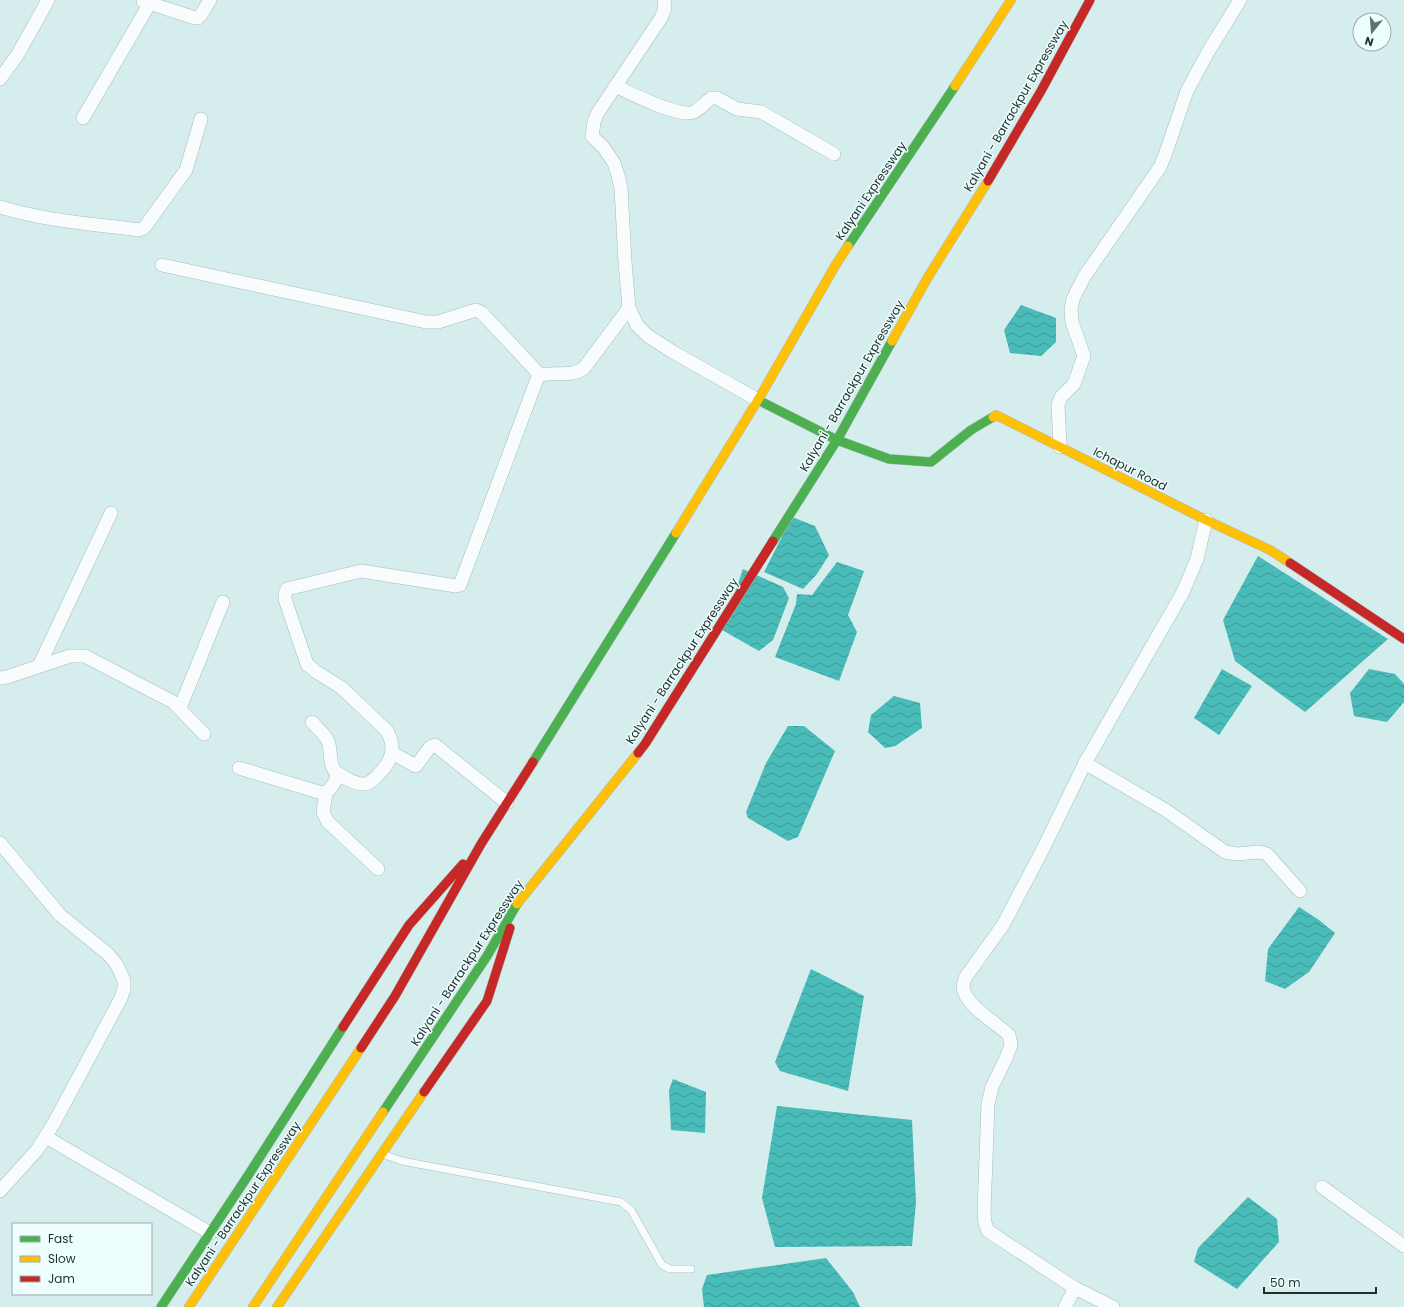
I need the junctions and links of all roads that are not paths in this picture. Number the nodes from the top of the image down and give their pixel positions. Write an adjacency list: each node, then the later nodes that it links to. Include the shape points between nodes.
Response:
1 (48, 0): 8 (street, via 18,54)
2 (210, 0): 7 (street, via 198,18)
3 (664, 0): 9 (street, via 665,8 661,18)
4 (1012, 0): 17 (main road, Kalyani Expressway, via 835,266)
5 (1090, 0): 18 (main road, Kalyani - Barrackpur Expressway, via 1041,91 999,164 928,277)
6 (1240, 0): 19 (street, via 1187,90 1163,162 1084,277 1073,299 1072,322 1084,356 1074,384 1058,405)
7 (146, 2): 10 (street)
8 (0, 79)
9 (615, 86): 12 (street, via 664,108 688,112 695,112 711,98 717,98 737,109 761,112); 15 (street, via 597,114 592,136 610,158 621,188)
10 (83, 118)
11 (201, 120): 13 (street, via 186,170 144,228 139,230 41,217)
12 (834, 154)
13 (0, 207)
14 (162, 265): 16 (street, via 426,322 438,322 473,310 480,311)
15 (630, 308): 16 (street, via 580,371 574,374); 17 (street, via 637,325 648,336)
16 (540, 375): 29 (street, via 460,585 362,571 287,589 285,594 307,664 315,672 342,688 387,731)
17 (758, 400): 18 (main road); 34 (main road, Kalyani - Barrackpur Expressway)
18 (837, 440): 19 (main road, Ichapur Road, via 889,459 931,462 970,430 996,415); 39 (main road, Kalyani - Barrackpur Expressway, via 645,744)
19 (1060, 447): 21 (main road, Ichapur Road)
20 (111, 513): 24 (street)
21 (1206, 520): 23 (main road, Ichapur Road, via 1270,550); 30 (street, via 1197,559 1186,585)
22 (223, 602): 26 (street)
23 (1404, 639)
24 (39, 666): 25 (street); 26 (street, via 70,656 85,656)
25 (0, 678)
26 (180, 708): 28 (street)
27 (312, 722): 32 (street, via 329,742 332,766)
28 (204, 734)
29 (392, 753): 32 (street, via 386,767 370,783 357,783); 34 (street, via 416,766 430,746 435,745)
30 (1085, 763): 38 (street, via 1167,811 1226,852 1267,854); 47 (street, via 1003,926 965,978 963,987 976,1008 1009,1035 1011,1045 992,1087 988,1104 984,1223 988,1231)
31 (239, 768): 33 (street)
32 (338, 774): 33 (street)
33 (326, 793): 37 (street, via 324,817)
34 (507, 803): 36 (main road, Kalyani - Barrackpur Expressway)
35 (0, 843): 40 (street, via 60,914 108,954 124,980 121,998)
36 (481, 844): 44 (main road, via 409,925); 49 (main road, Kalyani - Barrackpur Expressway, via 396,996)
37 (378, 869)
38 (1300, 891)
39 (517, 904): 41 (main road, via 486,1001); 50 (main road, Kalyani - Barrackpur Expressway, via 486,956)
40 (46, 1137): 43 (street); 44 (street)
41 (381, 1154): 46 (lane, via 402,1161 621,1202 631,1210 662,1265 670,1269); 51 (main road)
42 (1322, 1187): 45 (street)
43 (0, 1191)
44 (210, 1233): 48 (main road)
45 (1404, 1246)
46 (691, 1269)
47 (1074, 1288): 52 (street); 53 (street)
48 (161, 1307)
49 (189, 1307)
50 (253, 1307)
51 (277, 1307)
52 (1065, 1307)
53 (1113, 1307)

